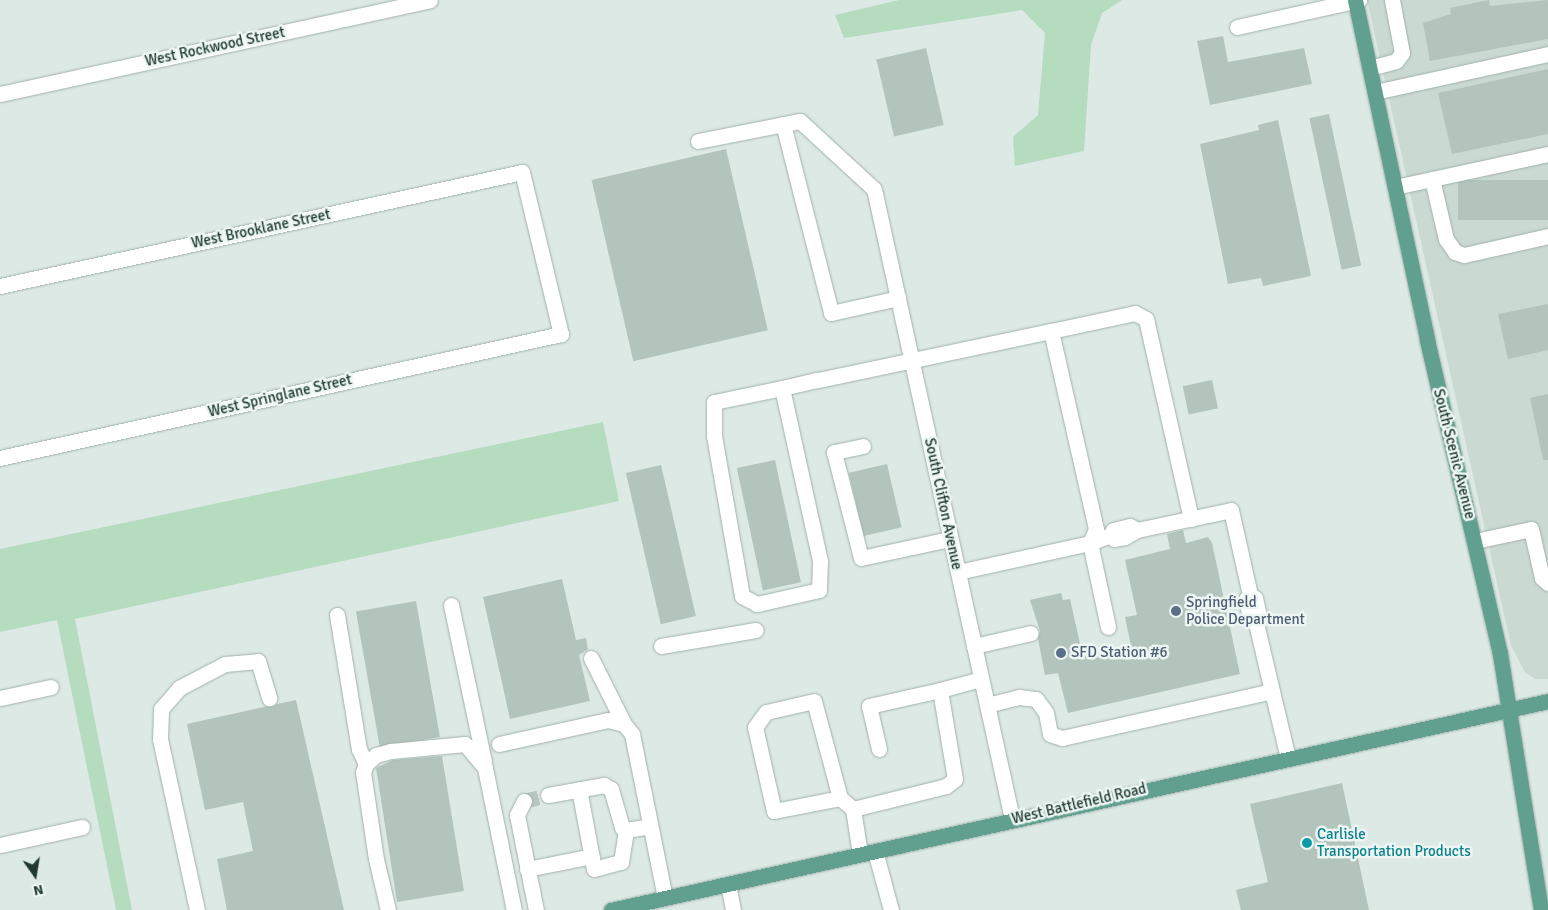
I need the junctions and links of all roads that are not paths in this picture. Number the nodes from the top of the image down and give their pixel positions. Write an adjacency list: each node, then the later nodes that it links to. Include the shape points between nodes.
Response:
1 (430, 0): 8 (street, West Rockwood Street)
2 (1356, 0): 4 (street); 6 (main road, South Scenic Avenue)
3 (1392, 0): 6 (street, via 1402,53 1396,61)
4 (1237, 27)
5 (1548, 54): 7 (street)
6 (1370, 68): 7 (main road, South Scenic Avenue)
7 (1374, 92): 13 (main road, South Scenic Avenue)
8 (0, 94)
9 (783, 124): 10 (street); 16 (street, South Clifton Avenue, via 800,121 874,190); 16 (street, via 831,313)
10 (698, 141)
11 (1548, 154): 12 (street)
12 (1432, 180): 13 (street); 14 (street, via 1446,239 1455,252 1464,255)
13 (1395, 188): 25 (main road, South Scenic Avenue)
14 (1548, 236)
15 (0, 286): 18 (street, West Brooklane Street, via 522,172)
16 (898, 298): 19 (street, South Clifton Avenue)
17 (1051, 331): 19 (street); 23 (street, via 1135,313 1146,319); 26 (street, via 1096,529)
18 (561, 334): 22 (street, West Springlane Street)
19 (911, 360): 20 (street); 24 (street, South Clifton Avenue)
20 (782, 388): 20 (street, via 714,402 714,436 742,596 757,604 819,590 820,561)
21 (863, 446): 24 (street, via 834,452 862,558)
22 (0, 458)
23 (1191, 519): 26 (street, via 1137,530 1119,538 1111,535); 40 (street, via 1231,510 1250,595 1246,599 1250,618 1256,623)
24 (950, 539): 27 (street, South Clifton Avenue)
25 (1475, 541): 28 (street, via 1531,529 1542,578); 45 (main road, South Scenic Avenue)
26 (1090, 543): 27 (street); 31 (street)
27 (958, 572): 35 (street, South Clifton Avenue)
28 (1548, 583)
29 (451, 604): 51 (street)
30 (337, 615): 50 (street, via 359,749)
31 (1108, 627)
32 (756, 630): 34 (street)
33 (1031, 633): 35 (street)
34 (660, 646)
35 (974, 646): 37 (street, South Clifton Avenue)
36 (591, 658): 46 (street)
37 (981, 679): 39 (street); 44 (street, South Clifton Avenue)
38 (51, 687): 41 (street)
39 (940, 690): 48 (street, via 869,706); 56 (street, via 956,780 946,786)
40 (1272, 691): 44 (street, via 1062,738 1050,734 1046,713 1036,700 1019,697); 49 (street)
41 (0, 698)
42 (269, 698): 67 (street, via 258,661 233,663 179,688 161,709 160,739)
43 (1548, 701): 45 (main road, West Battlefield Road)
44 (987, 705): 57 (street, South Clifton Avenue)
45 (1509, 709): 49 (main road, West Battlefield Road); 74 (main road, South Scenic Avenue)
46 (624, 724): 47 (street, via 608,720); 58 (street, via 632,734)
47 (499, 744)
48 (879, 749)
49 (1288, 758): 57 (main road, West Battlefield Road)
50 (366, 764): 51 (street, via 376,755 391,751 465,744); 68 (street, via 363,772 376,858)
51 (485, 768): 69 (street)
52 (579, 789): 53 (street); 60 (street, via 604,785 611,789); 63 (street)
53 (548, 795)
54 (840, 798): 54 (street, via 774,811 755,727 766,712 814,701); 56 (street)
55 (524, 801): 64 (street, via 517,815)
56 (853, 809): 62 (street)
57 (1012, 819): 62 (main road, West Battlefield Road)
58 (650, 826): 60 (street); 66 (street)
59 (82, 828): 61 (street)
60 (626, 830): 63 (street, via 620,862 594,869)
61 (0, 845)
62 (868, 853): 65 (main road, West Battlefield Road); 73 (street)
63 (592, 856): 64 (street)
64 (527, 866): 70 (street)
65 (728, 884): 66 (main road, West Battlefield Road); 72 (street)
66 (665, 898): 71 (main road, West Battlefield Road)
67 (198, 910)
68 (388, 910)
69 (514, 910)
70 (536, 910)
71 (611, 910)
72 (733, 910)
73 (891, 910)
74 (1541, 910)

